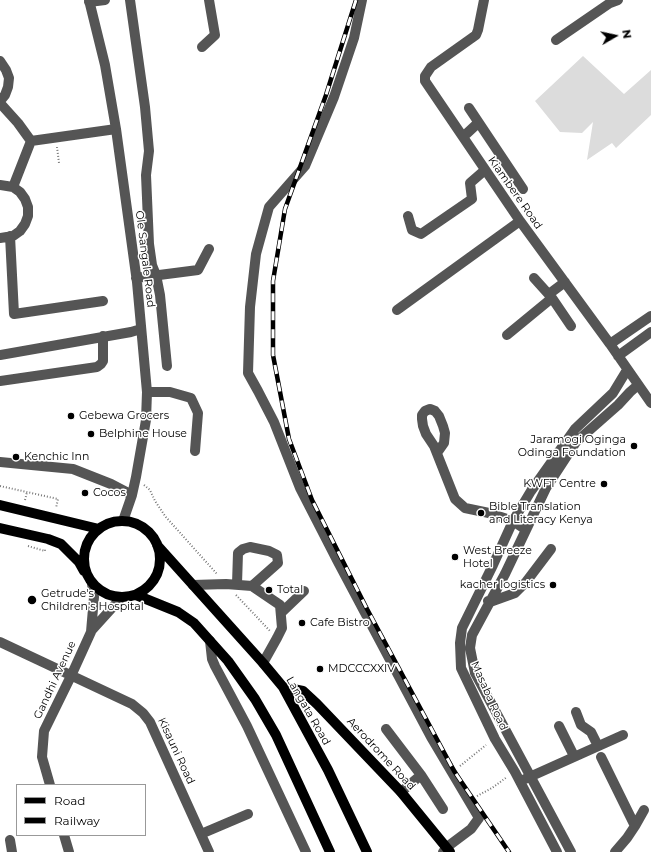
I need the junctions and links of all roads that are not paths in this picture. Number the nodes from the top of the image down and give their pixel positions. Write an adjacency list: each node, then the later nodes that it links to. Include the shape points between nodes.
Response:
1 (104, 0): 7 (street)
2 (130, 0): 25 (street, via 148,136 148,244)
3 (209, 0): 9 (street, via 215,35)
4 (362, 0): 97 (street, via 354,38 334,97 305,166 269,206 256,254 248,373 274,422 300,488 338,562 428,730 479,818 471,829)
5 (484, 0): 15 (street, Kiambere Road, via 476,35 431,68 425,76 425,81)
6 (618, 0): 8 (street)
7 (89, 1): 14 (street, Ole Sangale Road, via 105,65)
8 (556, 40)
9 (202, 47)
10 (0, 61): 11 (street, via 9,78 8,87)
11 (0, 102): 16 (street)
12 (469, 108): 13 (street)
13 (478, 123): 15 (street); 20 (street)
14 (116, 129): 16 (street); 26 (street, Ole Sangale Road)
15 (463, 137): 17 (street, Kiambere Road)
16 (31, 141): 19 (street)
17 (485, 170): 21 (street, via 470,184 472,200 421,234 412,230); 22 (street, Kiambere Road)
18 (0, 185): 19 (street)
19 (13, 187): 23 (street, via 25,199 28,216 20,231)
20 (523, 189)
21 (408, 216)
22 (520, 221): 28 (street, Kiambere Road); 31 (street)
23 (5, 237): 30 (street, via 14,314)
24 (209, 250): 25 (street, via 198,270)
25 (156, 275): 26 (street); 41 (street)
26 (136, 278): 34 (street, Ole Sangale Road)
27 (534, 278): 29 (street)
28 (565, 282): 29 (street); 38 (street, Kiambere Road)
29 (550, 296): 33 (street); 36 (street)
30 (104, 302)
31 (397, 310)
32 (651, 316): 38 (street)
33 (571, 326)
34 (141, 329): 37 (street); 45 (street, Ole Sangale Road)
35 (651, 332): 40 (street)
36 (507, 335)
37 (103, 336): 39 (street); 43 (street, via 103,361 98,367)
38 (610, 344): 40 (street, Kiambere Road)
39 (0, 355)
40 (618, 356): 42 (street, Kiambere Road)
41 (167, 366)
42 (627, 370): 44 (street, Kiambere Road); 53 (street, Masaba Road, via 613,393 575,428)
43 (0, 381)
44 (638, 385): 46 (street, Kiambere Road); 56 (street, Masaba Road, via 576,442 546,488)
45 (147, 392): 47 (street, via 170,392 191,398 198,413); 50 (street, Ole Sangale Road, via 146,420)
46 (651, 403)
47 (195, 451)
48 (437, 453): 53 (street, via 455,499 466,508)
49 (0, 462): 50 (street, via 73,469)
50 (132, 494): 52 (street, Ole Sangale Road)
51 (0, 505): 55 (main road)
52 (122, 521): 55 (main road, via 110,523); 57 (main road, via 143,528)
53 (513, 521): 56 (street); 59 (street, Masaba Road)
54 (0, 528): 61 (main road, via 61,544 79,562)
55 (99, 529): 61 (main road, via 90,538 85,550)
56 (525, 529): 60 (street, Masaba Road)
57 (157, 545): 64 (main road, Langata Road); 67 (main road, via 159,569 154,580)
58 (551, 549): 70 (street, via 515,593)
59 (493, 565): 60 (street); 68 (street, Masaba Road)
60 (505, 574): 70 (street, Masaba Road)
61 (87, 575): 62 (main road)
62 (92, 584): 69 (main road, via 110,596); 72 (street, Gandhi Avenue, via 94,597)
63 (237, 584): 64 (street); 65 (street); 65 (street, via 238,553 250,546 269,551 277,556 278,563)
64 (193, 585): 75 (main road, Langata Road)
65 (252, 586): 71 (street, via 280,605)
66 (304, 590): 71 (street)
67 (136, 595): 69 (main road); 73 (main road, via 178,612 194,623)
68 (478, 596): 70 (street); 87 (street, Masaba Road, via 462,628 461,668)
69 (121, 598): 72 (street, Gandhi Avenue)
70 (490, 602): 86 (street, Masaba Road, via 472,635 472,660 476,673)
71 (281, 613): 75 (street, via 282,628)
72 (91, 632): 76 (street, Gandhi Avenue)
73 (210, 641): 101 (street, via 215,666 247,726); 102 (main road, via 244,682 276,735)
74 (0, 642): 76 (street, Kisauni Road)
75 (263, 663): 77 (main road, Langata Road)
76 (71, 676): 88 (street, Gandhi Avenue, via 44,731 42,757); 94 (street, Kisauni Road, via 144,712)
77 (282, 687): 89 (main road, Aerodrome Road, via 303,691); 103 (main road, Langata Road, via 328,770)
78 (576, 712): 82 (street, via 581,725 591,732)
79 (559, 726): 83 (street)
80 (386, 729): 85 (street)
81 (623, 735): 82 (street)
82 (598, 746): 83 (street)
83 (574, 756): 86 (street)
84 (601, 757): 93 (street)
85 (421, 776): 89 (street); 90 (street)
86 (530, 776): 87 (street); 105 (street, Masaba Road)
87 (520, 782): 104 (street, Masaba Road)
88 (50, 784)
89 (401, 792): 97 (main road, Aerodrome Road)
90 (444, 809)
91 (644, 810): 93 (street)
92 (248, 814): 94 (street)
93 (635, 826): 106 (street)
94 (201, 834): 100 (street, Kisauni Road)
95 (64, 836): 99 (street)
96 (10, 840): 98 (street)
97 (447, 850)
98 (12, 852)
99 (69, 852)
100 (209, 852)
101 (306, 852)
102 (330, 852)
103 (367, 852)
104 (558, 852)
105 (571, 852)
106 (615, 852)

